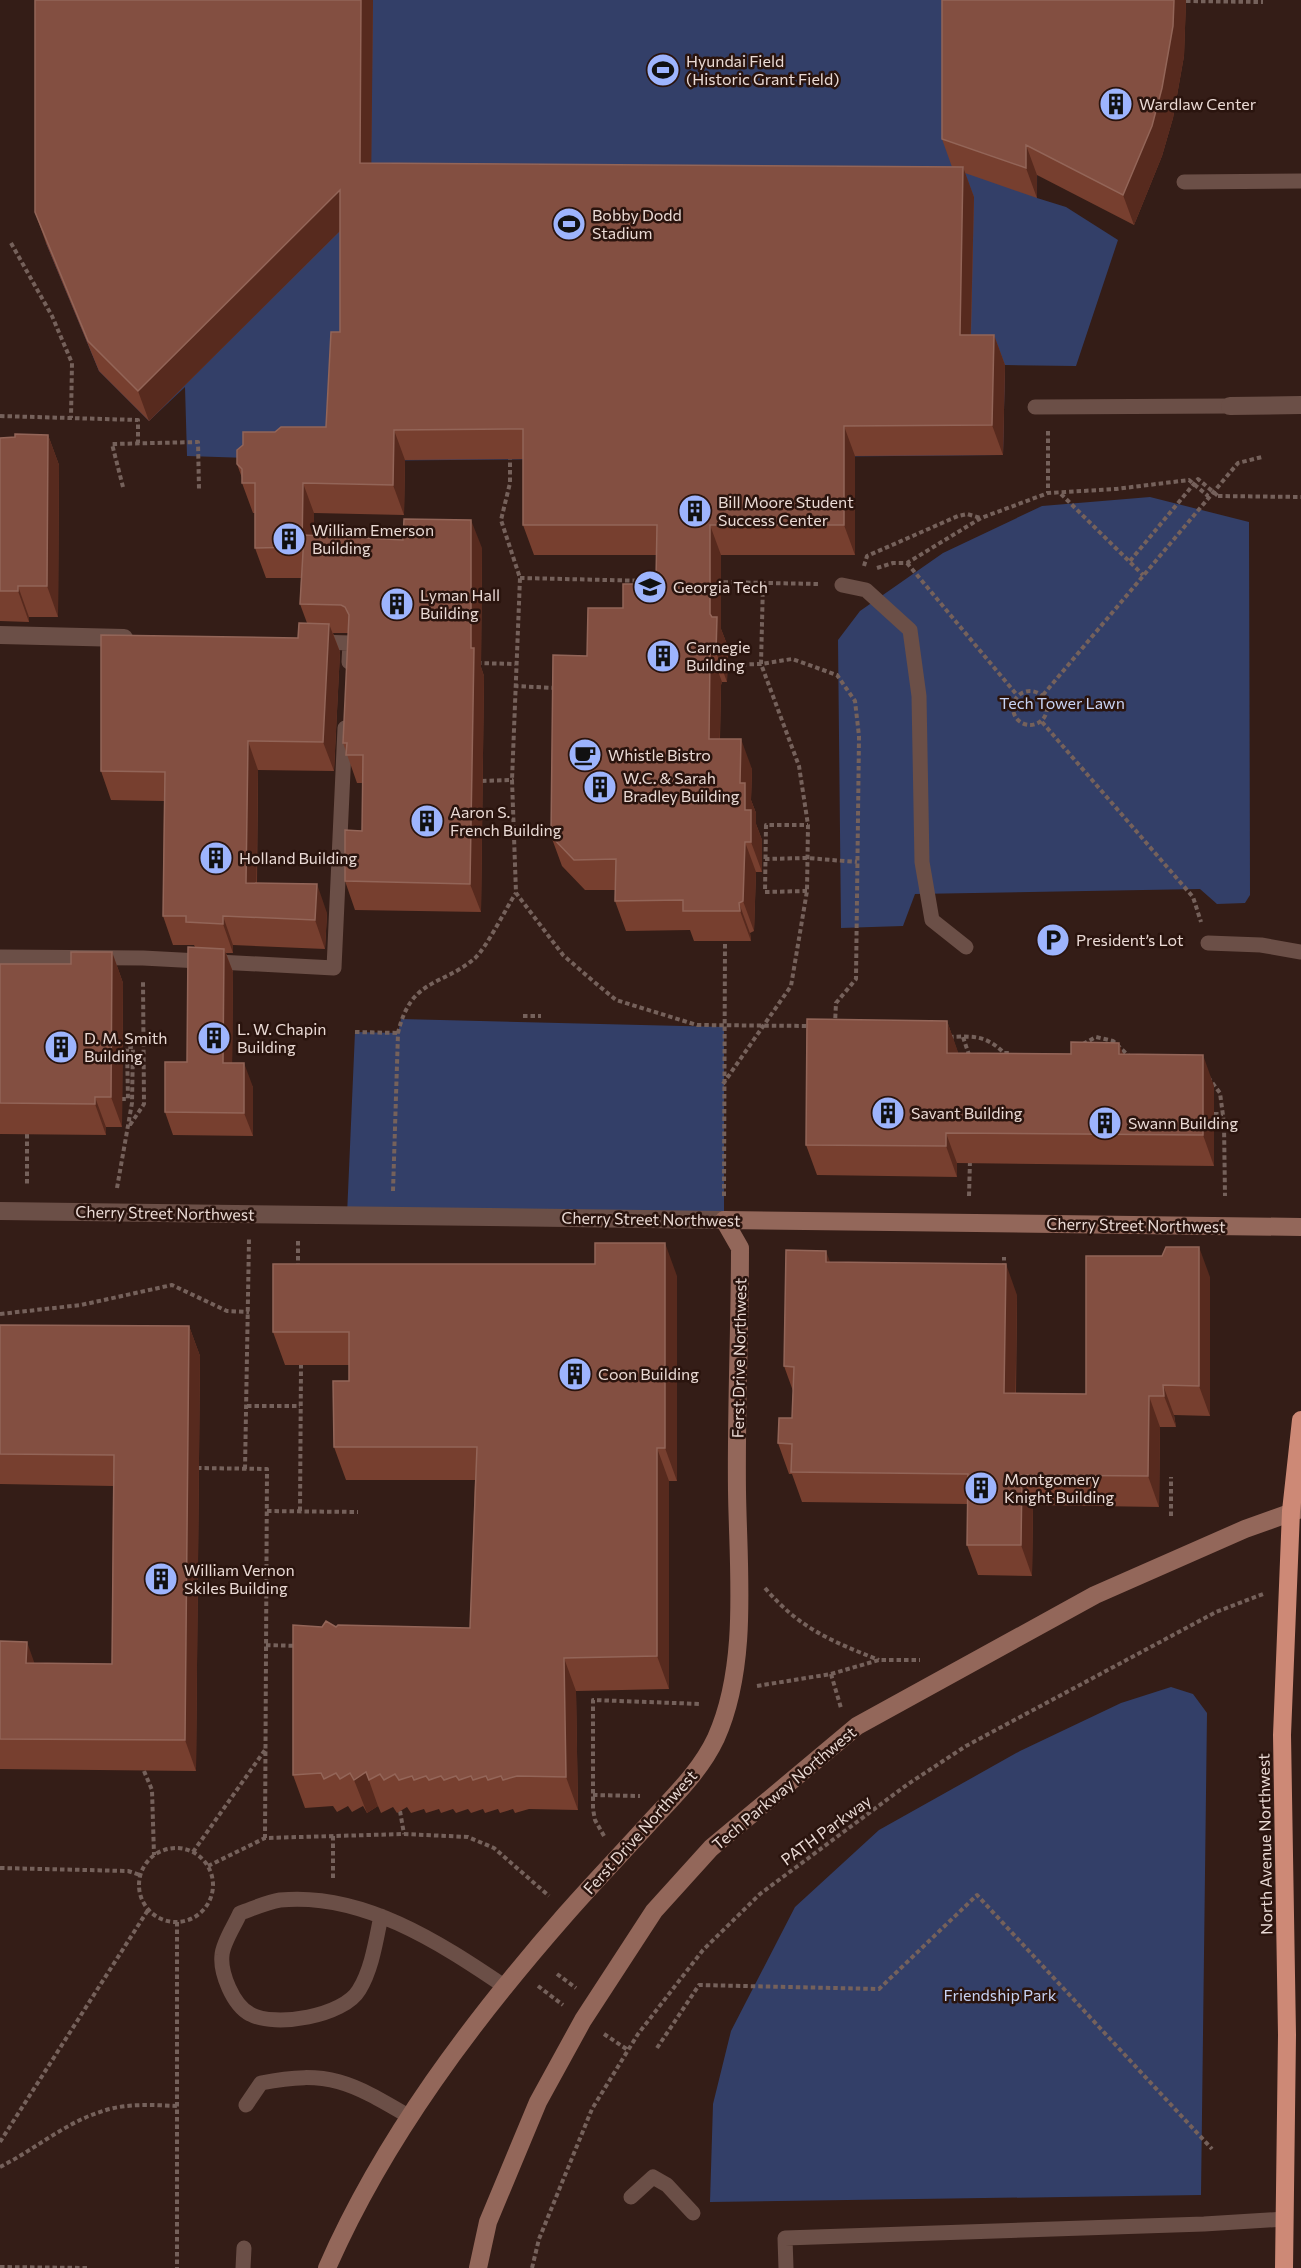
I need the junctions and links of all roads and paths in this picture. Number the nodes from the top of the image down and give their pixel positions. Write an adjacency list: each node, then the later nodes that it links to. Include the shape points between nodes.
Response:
1 (1186, 1): 2 (path)
2 (1263, 2)
3 (1301, 181): 4 (lane)
4 (1184, 182)
5 (11, 243): 10 (path, via 52,316 72,363)
6 (1301, 405): 8 (street)
7 (1035, 406): 8 (lane)
8 (1230, 406)
9 (0, 416): 10 (path)
10 (71, 418): 12 (path, via 138,420)
11 (1048, 432): 17 (path)
12 (138, 443): 15 (path, via 112,444); 16 (path, via 198,442)
13 (510, 449): 27 (path, via 510,483 501,519)
14 (1262, 457): 19 (path, via 1238,463)
15 (123, 487)
16 (199, 489)
17 (1048, 493): 18 (path); 21 (path)
18 (1061, 494): 19 (path, via 1189,480); 23 (path)
19 (1208, 496): 26 (path)
20 (1301, 497): 23 (path, bridge, via 1218,496 1198,479)
21 (981, 518): 22 (path, via 958,516); 25 (path)
22 (867, 556)
23 (1130, 561): 26 (path)
24 (893, 563): 25 (path)
25 (907, 563): 41 (path)
26 (1143, 575): 42 (path)
27 (520, 578): 28 (path); 36 (path)
28 (658, 581)
29 (705, 582): 30 (path)
30 (763, 583): 31 (path); 37 (path)
31 (842, 585): 56 (lane, via 866,590 910,630 919,696 922,862 932,920)
32 (0, 635): 33 (street)
33 (138, 638)
34 (303, 642): 39 (lane, via 350,643)
35 (473, 663): 36 (path)
36 (515, 664): 40 (path)
37 (761, 664): 38 (path); 48 (path, via 799,765); 51 (path, via 792,659 837,675 855,701 859,736)
38 (727, 665)
39 (348, 674)
40 (514, 686): 43 (path, via 555,686); 46 (path)
41 (1017, 695): 42 (path, via 1030,690); 45 (path, via 1012,708 1017,721 1030,727)
42 (1043, 695): 45 (path, via 1048,708)
43 (555, 696)
44 (346, 709): 59 (lane, via 334,968)
45 (1042, 722): 55 (path, via 1193,897)
46 (512, 780): 47 (path); 53 (path)
47 (482, 781)
48 (808, 825): 49 (path); 50 (path, via 766,825)
49 (807, 858): 50 (path); 51 (path); 52 (path)
50 (764, 859): 52 (path, via 765,892)
51 (857, 862): 63 (path, via 856,979 836,1003)
52 (807, 891): 65 (path, via 791,986)
53 (516, 893): 67 (path, via 563,955 616,1000 697,1025); 69 (path, via 475,959 422,988 401,1019)
54 (725, 941): 67 (path)
55 (1208, 943): 57 (lane, via 1261,945)
56 (966, 947)
57 (1301, 952)
58 (0, 957): 59 (lane)
59 (143, 958): 83 (path, via 144,1104)
60 (523, 1016): 61 (path)
61 (541, 1016)
62 (827, 1025): 63 (path)
63 (835, 1025): 64 (path)
64 (845, 1025)
65 (764, 1026): 66 (path); 67 (path); 79 (path)
66 (819, 1026)
67 (724, 1027): 79 (path)
68 (355, 1032): 69 (path)
69 (398, 1033): 92 (path)
70 (963, 1037): 71 (path); 72 (path, via 977,1035); 77 (path)
71 (942, 1038)
72 (999, 1048): 74 (path); 75 (path, via 1004,1053)
73 (1077, 1048): 76 (path, via 1096,1037 1113,1041 1128,1057)
74 (993, 1052)
75 (1016, 1054)
76 (1140, 1057)
77 (975, 1061)
78 (1204, 1075): 82 (path, via 1212,1079 1220,1093)
79 (723, 1084): 93 (path)
80 (122, 1100): 83 (path, via 128,1100 127,1047 133,1047)
81 (1214, 1114): 82 (path)
82 (1223, 1114): 87 (path)
83 (128, 1128): 90 (path)
84 (27, 1134): 89 (path)
85 (970, 1154): 86 (path)
86 (969, 1196)
87 (1225, 1196)
88 (0, 1211): 89 (street, Cherry Street Northwest)
89 (27, 1211): 90 (street, Cherry Street Northwest)
90 (112, 1212): 91 (street, Cherry Street Northwest)
91 (299, 1214): 92 (street, Cherry Street Northwest); 97 (path)
92 (392, 1216): 93 (street, Cherry Street Northwest)
93 (724, 1220): 94 (street, Cherry Street Northwest); 113 (street, Ferst Drive Northwest, via 740,1248)
94 (1301, 1227)
95 (249, 1252): 99 (path)
96 (1004, 1257): 98 (path)
97 (298, 1272)
98 (1004, 1276)
99 (249, 1312): 100 (path, via 227,1311 172,1285 81,1305); 102 (path)
100 (0, 1314)
101 (301, 1365): 103 (path)
102 (247, 1406): 103 (path); 106 (path)
103 (300, 1406): 110 (path)
104 (1301, 1420): 108 (highway, North Avenue Northwest)
105 (197, 1468): 106 (path)
106 (245, 1469): 109 (path, via 267,1469)
107 (1171, 1477): 112 (path)
108 (1296, 1510): 114 (highway, North Avenue Northwest); 163 (street, Tech Parkway Northwest, via 1095,1595 857,1726 711,1848 654,1911 593,2000 538,2102 488,2223)
109 (267, 1511): 110 (path); 115 (path)
110 (300, 1511): 111 (path)
111 (358, 1512)
112 (1171, 1516)
113 (740, 1556): 117 (path, via 777,1602 811,1631); 120 (street, Ferst Drive Northwest)
114 (1286, 1586): 145 (highway, North Avenue Northwest, via 1282,1804); 164 (path, PATH Parkway, via 1216,1612 976,1740 908,1784 760,1894 703,1950 638,2034 592,2109 539,2239)
115 (266, 1645): 116 (path); 123 (path)
116 (308, 1646)
117 (879, 1660): 118 (path); 119 (path)
118 (921, 1660)
119 (831, 1674): 120 (path, via 748,1687); 122 (path)
120 (731, 1685): 121 (street, Ferst Drive Northwest)
121 (726, 1706): 125 (path, via 593,1700); 139 (street, Ferst Drive Northwest, via 716,1737 693,1776)
122 (841, 1708)
123 (266, 1750): 131 (path); 132 (path)
124 (144, 1771): 133 (path, via 152,1790)
125 (593, 1795): 126 (path); 127 (path)
126 (610, 1796)
127 (593, 1809)
128 (400, 1811): 129 (path)
129 (404, 1834): 130 (path); 139 (path, via 468,1837 494,1848)
130 (333, 1836): 131 (path); 137 (path)
131 (264, 1838): 134 (path)
132 (192, 1852): 133 (path, via 172,1848); 134 (path)
133 (154, 1855): 136 (path)
134 (208, 1866): 141 (path, via 212,1879 208,1903 200,1913)
135 (0, 1868): 136 (path, via 128,1871)
136 (140, 1875): 138 (path, via 139,1888)
137 (331, 1903): 140 (lane); 140 (lane, via 279,1900 240,1913 221,1954 226,1986 249,2014 285,2021 327,2014 359,1992)
138 (148, 1910): 141 (path, via 166,1921); 150 (path)
139 (567, 1912): 143 (street, Ferst Drive Northwest)
140 (381, 1916): 143 (lane, via 458,1955)
141 (177, 1922): 148 (path)
142 (557, 1974): 144 (path)
143 (504, 1986): 149 (street, Ferst Drive Northwest)
144 (580, 1991)
145 (1294, 2035): 155 (highway, North Avenue Northwest)
146 (657, 2048): 151 (path, via 699,1985 879,1989 977,1895)
147 (246, 2104): 149 (lane, via 261,2083 290,2077 323,2077 356,2085)
148 (178, 2106): 152 (path, via 104,2110); 160 (path)
149 (410, 2117): 162 (street, Ferst Drive Northwest, via 342,2234)
150 (0, 2142)
151 (1212, 2149)
152 (0, 2167)
153 (631, 2198): 154 (lane, via 653,2177 667,2185)
154 (693, 2213)
155 (1285, 2219): 165 (lane, via 785,2238); 166 (highway, North Avenue Northwest)
156 (244, 2248): 161 (lane)
157 (0, 2267): 158 (path)
158 (51, 2268): 159 (path)
159 (87, 2268)
160 (177, 2268)
161 (243, 2268)
162 (327, 2268)
163 (478, 2268)
164 (532, 2268)
165 (786, 2268)
166 (1284, 2268)

